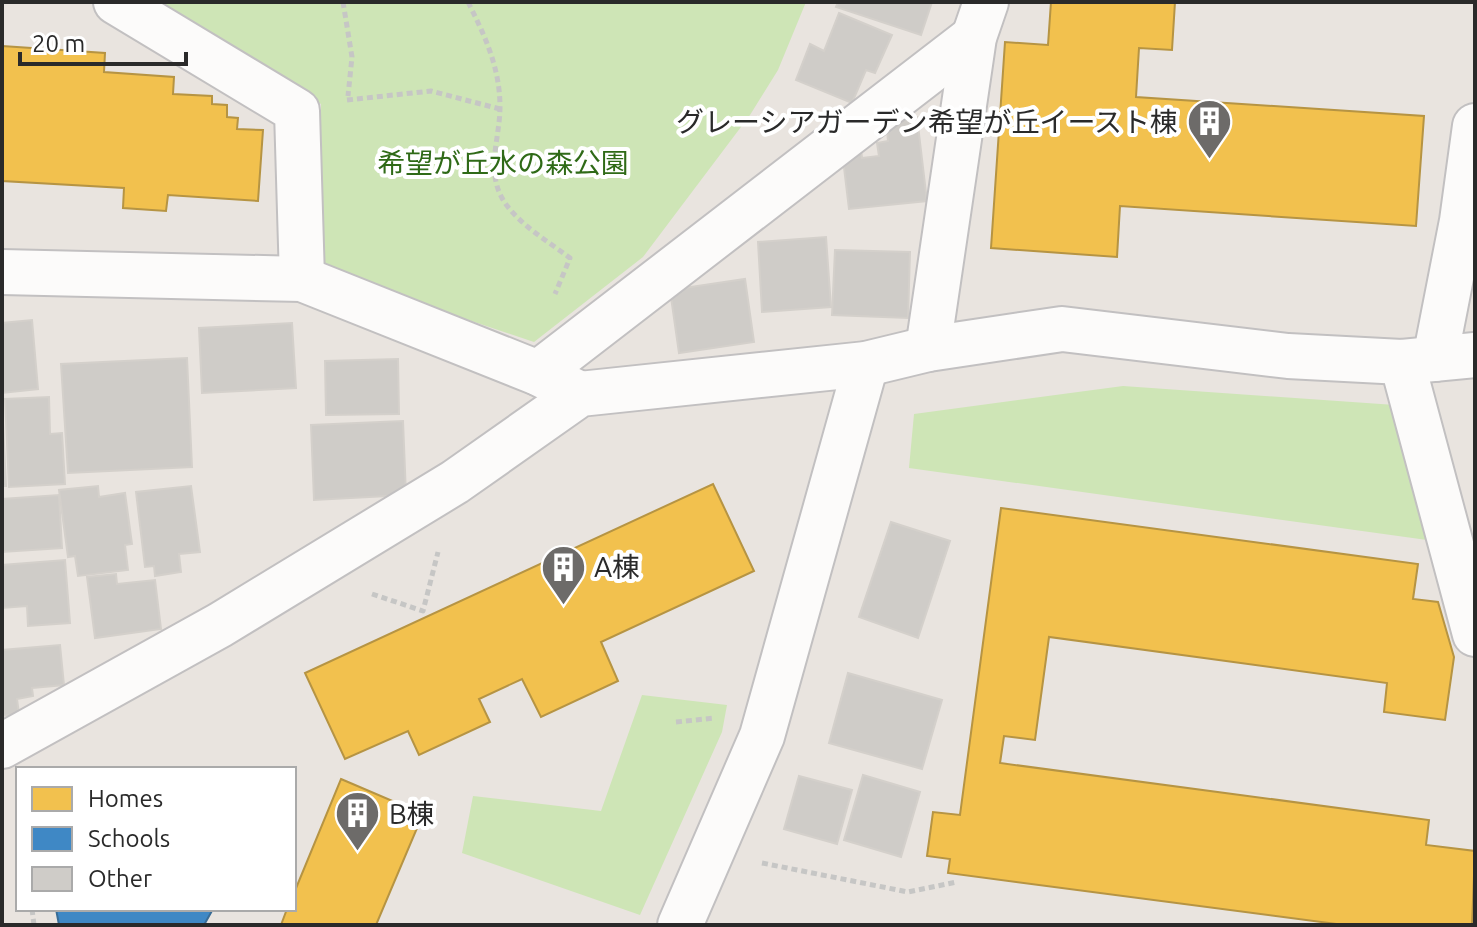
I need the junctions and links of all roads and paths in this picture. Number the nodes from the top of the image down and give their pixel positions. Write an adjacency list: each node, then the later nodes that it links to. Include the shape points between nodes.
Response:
1 (116, 2): 8 (street, via 297,111)
2 (343, 2): 5 (path, via 352,57 347,100 431,91)
3 (468, 2): 5 (path, via 488,41)
4 (980, 20): 10 (street); 13 (street)
5 (500, 109): 9 (path, via 493,163 500,195 512,213 570,258)
6 (1475, 126): 11 (street)
7 (2, 272): 8 (street)
8 (302, 279): 13 (street)
9 (552, 300)
10 (928, 349): 11 (street, via 1062,329 1288,356); 12 (street)
11 (1438, 359): 15 (street)
12 (866, 364): 14 (street); 19 (street, via 762,736)
13 (538, 373): 14 (street)
14 (580, 394): 16 (street, via 480,466 220,625)
15 (1475, 634)
16 (2, 746)
17 (754, 862): 18 (path, via 908,892)
18 (957, 882)
19 (680, 925)

